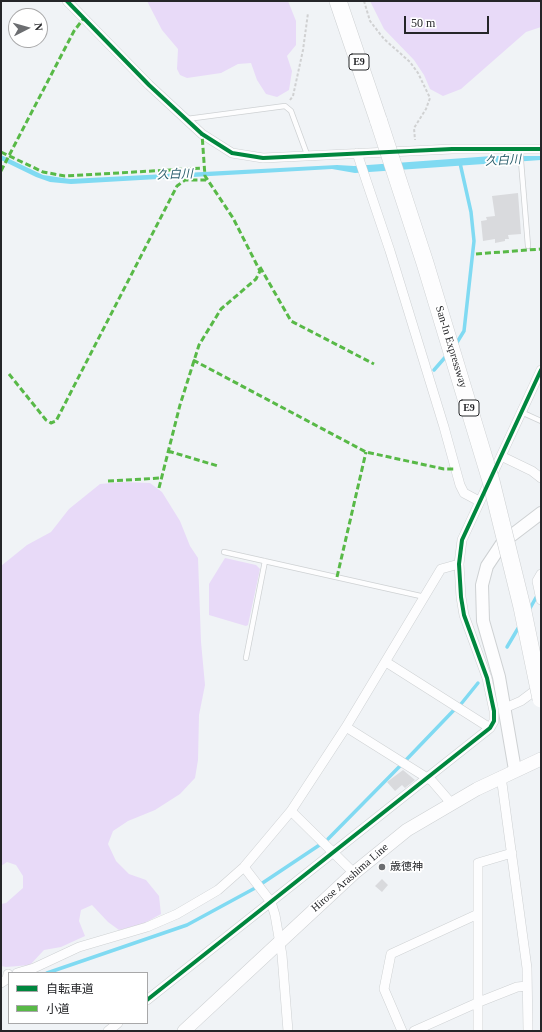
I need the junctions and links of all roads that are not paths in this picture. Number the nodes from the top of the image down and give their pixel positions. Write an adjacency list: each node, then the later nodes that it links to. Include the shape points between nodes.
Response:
1 (67, 1): 4 (street, via 149,85)
2 (338, 1): 5 (highway, San-In Expressway / E9)
3 (345, 1): 5 (highway, San-In Expressway / E9)
4 (187, 119): 9 (street, via 202,134 232,153 263,158); 9 (lane, via 285,106 291,111)
5 (382, 121): 26 (highway, San-In Expressway / E9, via 431,261 482,428 513,540); 28 (highway, San-In Expressway / E9, bridge, via 491,481 522,607)
6 (541, 149): 7 (street)
7 (520, 151): 8 (street, via 452,149); 10 (lane)
8 (357, 153): 9 (street); 16 (street, via 393,259 460,485 464,493)
9 (308, 157)
10 (528, 246)
11 (541, 370): 12 (street)
12 (521, 412): 13 (lane); 14 (street)
13 (541, 421)
14 (501, 456): 15 (street); 16 (street)
15 (541, 478)
16 (479, 501): 20 (street, via 462,540)
17 (541, 513): 29 (street, via 503,542 487,566 482,585 482,621 499,677)
18 (224, 552): 19 (lane)
19 (265, 561): 22 (lane); 24 (lane)
20 (459, 564): 22 (street, via 441,569); 31 (street, via 464,615 487,678 494,711 494,721)
21 (541, 574): 23 (street, via 537,581)
22 (425, 597): 25 (street)
23 (541, 598)
24 (246, 658)
25 (386, 662): 30 (street); 31 (street)
26 (541, 665)
27 (541, 686): 29 (street)
28 (541, 699)
29 (505, 708): 33 (street)
30 (346, 727): 35 (street); 37 (street)
31 (490, 728): 35 (street)
32 (541, 759): 33 (main road, Hirose Arashima Line)
33 (515, 770): 34 (main road, Hirose Arashima Line)
34 (501, 776): 36 (main road, Hirose Arashima Line); 39 (street)
35 (426, 778): 36 (street, via 432,781); 38 (street)
36 (451, 803): 41 (main road, Hirose Arashima Line, via 407,830)
37 (291, 811): 38 (street); 40 (street)
38 (333, 851): 41 (street); 42 (street)
39 (512, 853): 43 (street, via 478,863); 46 (street, via 527,968)
40 (244, 867): 42 (street); 45 (street, via 218,890 177,914)
41 (354, 873): 44 (main road, Hirose Arashima Line)
42 (271, 902): 44 (street); 47 (street)
43 (478, 914): 48 (street); 53 (street, via 391,954 384,989)
44 (280, 941): 51 (main road, Hirose Arashima Line); 52 (street)
45 (17, 972)
46 (527, 986): 48 (street, via 516,987); 56 (street)
47 (148, 999)
48 (480, 1002): 54 (street); 55 (street)
49 (117, 1024): 50 (street)
50 (108, 1031)
51 (184, 1031)
52 (288, 1031)
53 (402, 1031)
54 (414, 1031)
55 (478, 1031)
56 (528, 1031)

